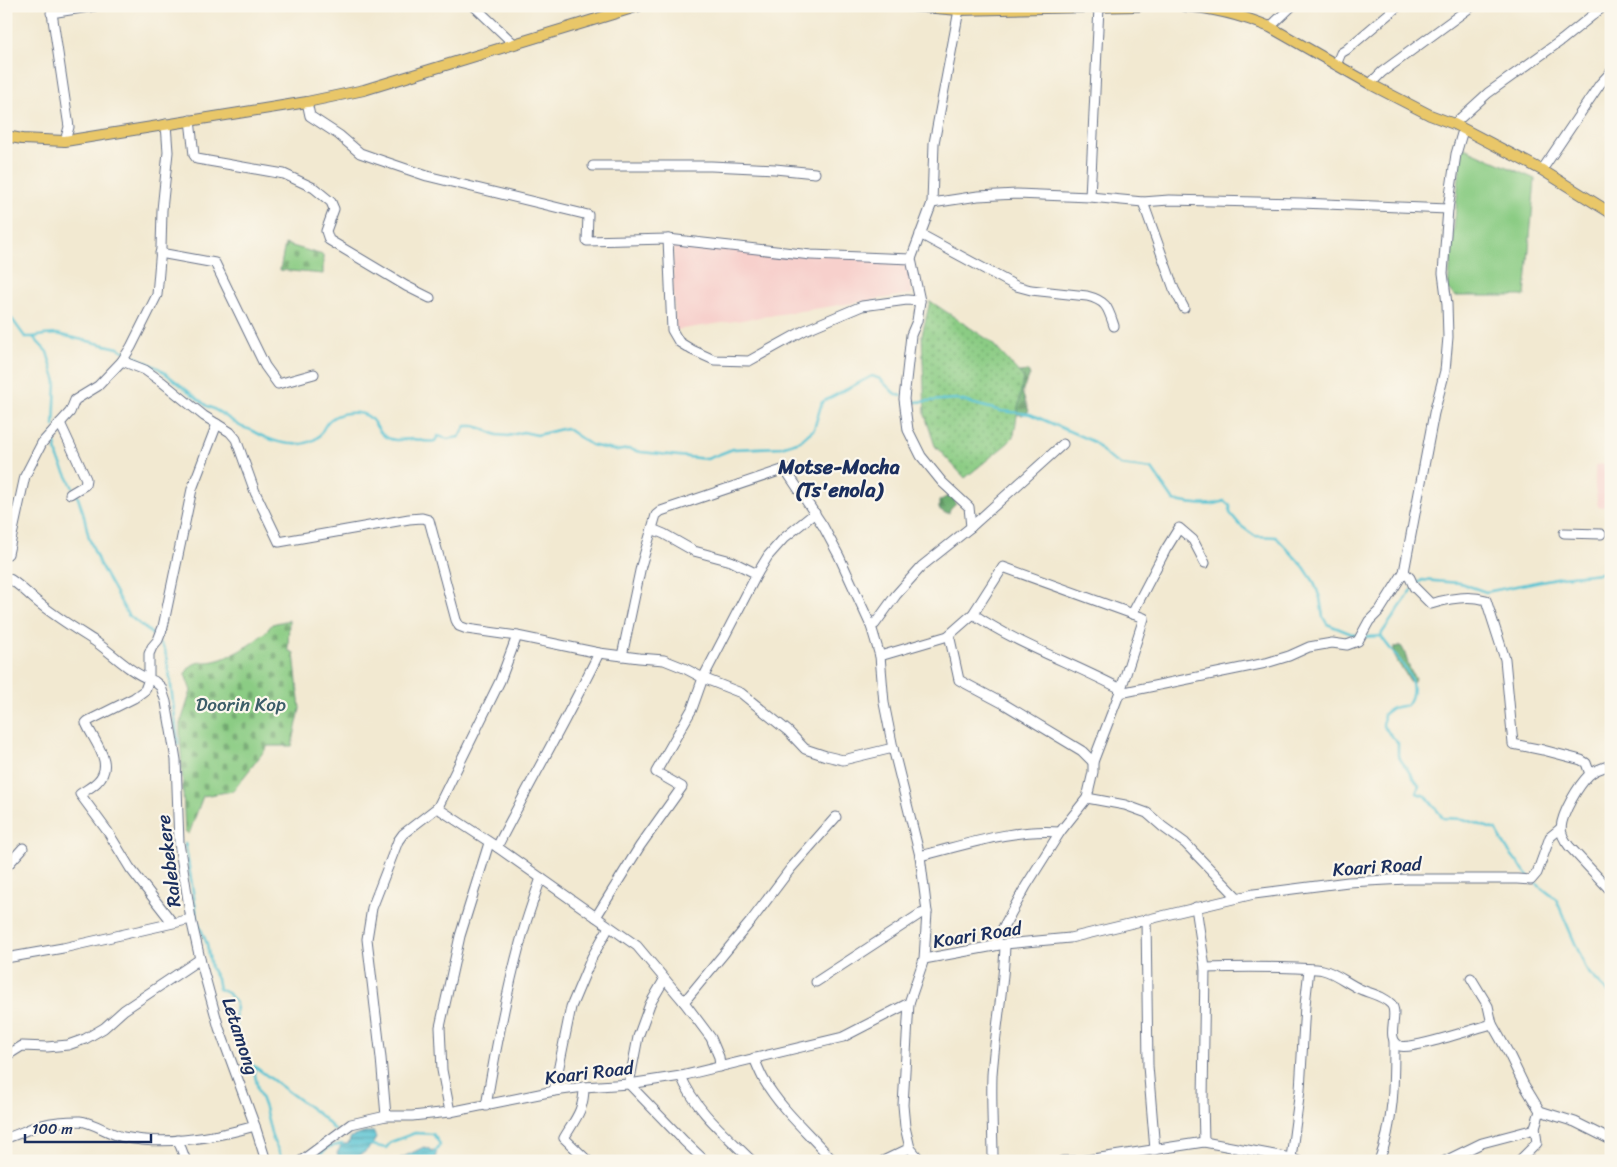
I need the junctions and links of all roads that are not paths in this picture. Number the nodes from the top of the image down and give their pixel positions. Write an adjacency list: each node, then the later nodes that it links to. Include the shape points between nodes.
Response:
1 (95, 6): 12 (street)
2 (474, 6): 15 (street)
3 (639, 6): 15 (main road)
4 (911, 6): 13 (main road)
5 (1139, 6): 11 (main road)
6 (1184, 6): 14 (main road, via 1222,12)
7 (1292, 6): 14 (street)
8 (1398, 6): 16 (street, via 1346,50)
9 (1472, 6): 18 (street)
10 (1604, 6): 22 (street, via 1488,93)
11 (1099, 7): 13 (main road); 28 (street)
12 (51, 10): 24 (street, via 69,128)
13 (959, 10): 30 (street, via 934,143)
14 (1270, 27): 16 (main road)
15 (514, 44): 19 (main road, via 364,90)
16 (1336, 64): 18 (main road)
17 (1611, 72): 26 (street)
18 (1370, 84): 22 (main road)
19 (307, 102): 20 (main road); 34 (street, via 310,116 360,152 377,159 427,176 588,215 587,241)
20 (190, 120): 21 (main road); 37 (street, via 194,155 198,159 284,174 314,188 331,202 334,209 326,232 329,240)
21 (166, 124): 24 (main road); 35 (street, via 168,152)
22 (1458, 127): 26 (main road); 31 (street)
23 (6, 136): 24 (main road)
24 (65, 141)
25 (593, 166): 27 (street, via 711,166)
26 (1542, 170): 32 (main road)
27 (815, 173)
28 (1090, 197): 29 (street); 30 (street, via 1018,194)
29 (1143, 202): 31 (street, via 1301,203); 39 (street)
30 (932, 203): 33 (street)
31 (1448, 209): 54 (street, via 1443,273 1448,337 1445,371)
32 (1611, 214)
33 (920, 234): 36 (street); 40 (street, via 1016,286 1087,296 1103,302)
34 (668, 240): 36 (street, via 810,255); 38 (street, via 672,330 679,342 714,360 749,361 805,330 862,306)
35 (160, 253): 41 (street, via 157,296); 42 (street, via 215,263 265,366 278,384)
36 (911, 258): 38 (street)
37 (430, 298)
38 (920, 301): 48 (street, via 917,321 910,335 904,390 908,430 931,469 970,507)
39 (1184, 308)
40 (1114, 326)
41 (124, 359): 43 (street, via 98,386 76,400); 44 (street, via 145,370)
42 (314, 374)
43 (60, 423): 46 (street, via 86,479 85,485); 52 (street, via 42,443 25,476)
44 (217, 424): 60 (street, via 236,439 278,542 409,519 429,520 459,626); 66 (street, via 192,489 163,627 149,654)
45 (1063, 444): 48 (street)
46 (70, 494)
47 (815, 513): 49 (street, via 785,469 661,511 656,514); 55 (street, via 784,538); 59 (street)
48 (971, 527): 59 (street, via 922,566)
49 (652, 529): 55 (street, via 694,551); 63 (street)
50 (1564, 533): 51 (street)
51 (1601, 534)
52 (6, 555)
53 (1205, 563): 58 (street, via 1193,540 1179,528)
54 (1404, 572): 67 (street, via 1358,641 1347,645 1332,643 1309,647 1266,663); 71 (street, via 1431,604 1477,597 1486,600 1505,659 1513,744 1581,760 1586,763)
55 (757, 574): 65 (street)
56 (6, 577): 66 (street, Ralebekere, via 61,620)
57 (973, 614): 58 (street, via 1004,567); 61 (street); 67 (street, via 995,629 1093,674)
58 (1132, 614): 67 (street, via 1144,618)
59 (872, 626): 64 (street)
60 (517, 636): 62 (street); 73 (street, via 500,681)
61 (948, 636): 64 (street); 69 (street, via 959,680 1082,750)
62 (599, 653): 63 (street); 77 (street, via 574,705)
63 (622, 656): 65 (street, via 664,660)
64 (880, 656): 68 (street, via 884,703)
65 (703, 678): 68 (street, via 741,693 812,751 843,760); 87 (street, via 692,709 656,772 682,787)
66 (149, 680): 88 (street, Ralebekere, via 161,688 172,736 179,843); 90 (street, via 145,690 134,698 86,724 103,754 105,768 98,782 80,794 130,868)
67 (1120, 691): 69 (street)
68 (894, 748): 79 (street)
69 (1093, 762): 72 (street)
70 (1611, 765): 71 (street)
71 (1590, 774): 75 (street, via 1569,806)
72 (1087, 798): 76 (street); 84 (street, via 1147,813 1185,843)
73 (438, 807): 77 (street); 116 (street, via 402,834 372,908 367,938)
74 (836, 817): 102 (street)
75 (1561, 828): 82 (street, via 1569,846); 84 (street, Koari Road, via 1550,837 1537,873 1531,880 1348,882)
76 (1060, 832): 79 (street, via 1000,837); 93 (street)
77 (493, 845): 81 (street); 115 (street, via 460,936 440,1027 442,1070)
78 (23, 848): 80 (street)
79 (920, 856): 86 (street)
80 (6, 867)
81 (541, 878): 87 (street); 113 (street, via 511,978)
82 (1607, 882): 83 (street)
83 (1611, 891)
84 (1237, 897): 85 (street, Koari Road)
85 (1196, 907): 89 (street, Koari Road); 97 (street)
86 (927, 912): 96 (street); 101 (street)
87 (596, 917): 91 (street)
88 (191, 919): 90 (street, Ralebekere); 95 (street, Letamong)
89 (1146, 919): 92 (street, Koari Road, via 1070,938); 124 (street, via 1148,1066)
90 (172, 922): 94 (street, Ralebekere)
91 (608, 926): 100 (street, via 637,946); 112 (street, via 571,1007)
92 (1005, 944): 93 (street, Koari Road); 135 (street, via 992,1077)
93 (993, 946): 96 (street, Koari Road)
94 (6, 958)
95 (200, 959): 106 (street, via 85,1040 47,1047 22,1046); 117 (street, Letamong, via 221,1035)
96 (924, 959): 103 (street, Koari Road)
97 (1205, 968): 98 (street); 122 (street)
98 (1308, 969): 105 (street, via 1324,970 1384,998 1393,1006); 125 (street)
99 (1471, 978): 104 (street, via 1488,1006)
100 (664, 980): 102 (street); 110 (street, via 650,1004 638,1038)
101 (816, 982)
102 (684, 1002): 108 (street, via 711,1038)
103 (909, 1004): 107 (street, Koari Road, via 843,1036); 123 (street, via 903,1105)
104 (1492, 1024): 105 (street, via 1408,1046); 114 (street)
105 (1394, 1042): 137 (street, via 1394,1086 1386,1144)
106 (6, 1056)
107 (754, 1058): 108 (street, Koari Road); 132 (street, via 772,1094)
108 (720, 1066): 109 (street, Koari Road)
109 (681, 1076): 110 (street, Koari Road); 131 (street, via 701,1108)
110 (629, 1084): 111 (street, Koari Road); 130 (street)
111 (584, 1087): 112 (street, Koari Road); 129 (street, via 584,1102 564,1138)
112 (554, 1091): 113 (street, Koari Road)
113 (486, 1106): 115 (street, Koari Road)
114 (1540, 1111): 118 (street); 121 (street, via 1575,1122)
115 (450, 1112): 116 (street, Koari Road)
116 (386, 1116): 128 (street, Koari Road, via 351,1124)
117 (255, 1126): 120 (street); 127 (street, Letamong)
118 (1535, 1127): 138 (street, via 1482,1143); 139 (street, via 1537,1143)
119 (6, 1138): 120 (street, via 41,1125 82,1121 122,1137)
120 (178, 1140): 126 (street)
121 (1611, 1140)
122 (1204, 1142): 124 (street); 125 (street)
123 (910, 1148): 133 (street); 134 (street)
124 (1155, 1150): 136 (street)
125 (1294, 1159)
126 (186, 1161)
127 (266, 1161)
128 (301, 1161)
129 (588, 1161)
130 (705, 1161)
131 (752, 1161)
132 (833, 1161)
133 (883, 1161)
134 (921, 1161)
135 (993, 1161)
136 (1062, 1161)
137 (1379, 1161)
138 (1445, 1161)
139 (1519, 1161)

